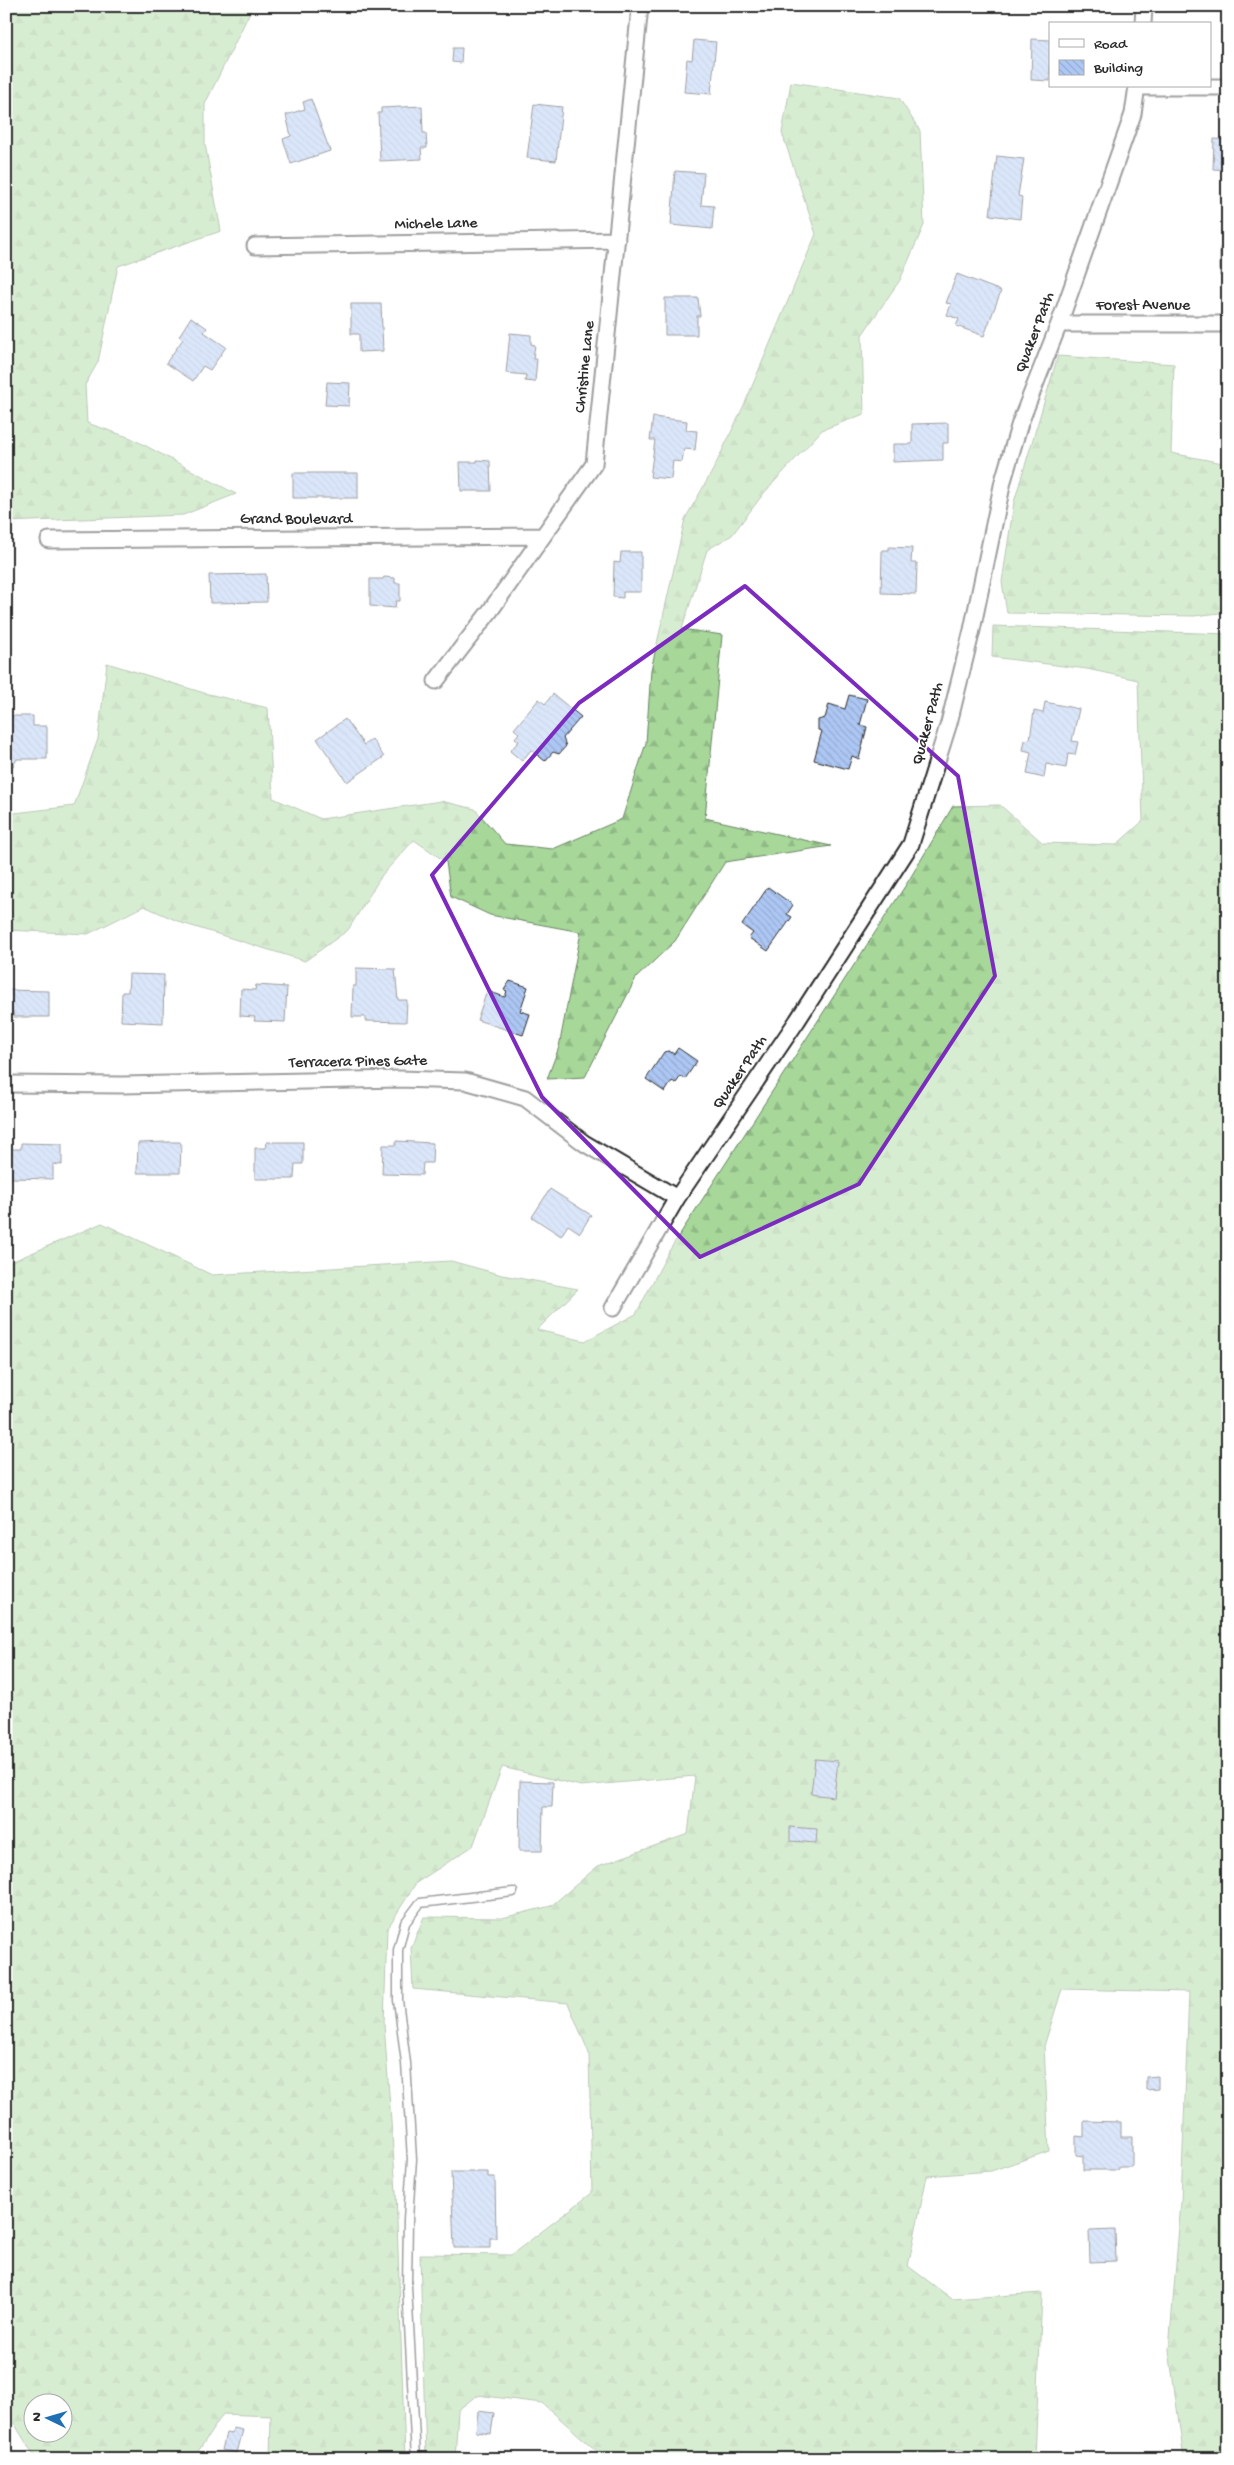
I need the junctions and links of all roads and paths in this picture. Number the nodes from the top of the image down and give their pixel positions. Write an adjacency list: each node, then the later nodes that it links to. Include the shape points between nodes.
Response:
1 (640, 6): 7 (street, Christine Lane)
2 (1144, 6): 3 (street)
3 (1142, 22)
4 (1212, 87): 5 (street)
5 (1228, 87)
6 (1137, 88): 9 (street, Quaker Path, via 1133,114)
7 (617, 240): 8 (street, Michele Lane); 11 (street, Christine Lane, via 594,464)
8 (255, 246)
9 (1059, 324): 10 (street, Forest Avenue); 15 (street, Quaker Path, via 1020,423 1003,481 953,705 911,844 797,1021)
10 (1228, 324)
11 (543, 536): 12 (street, Grand Boulevard); 13 (street, Christine Lane)
12 (49, 540)
13 (436, 681)
14 (6, 1084): 15 (street, Terracera Pines Gate, via 465,1081 525,1098 584,1143)
15 (677, 1198): 16 (street, Quaker Path)
16 (612, 1308)
17 (513, 1892): 18 (lane, via 420,1903 405,1923 398,1950 398,2000 412,2159 407,2286)
18 (416, 2459)

